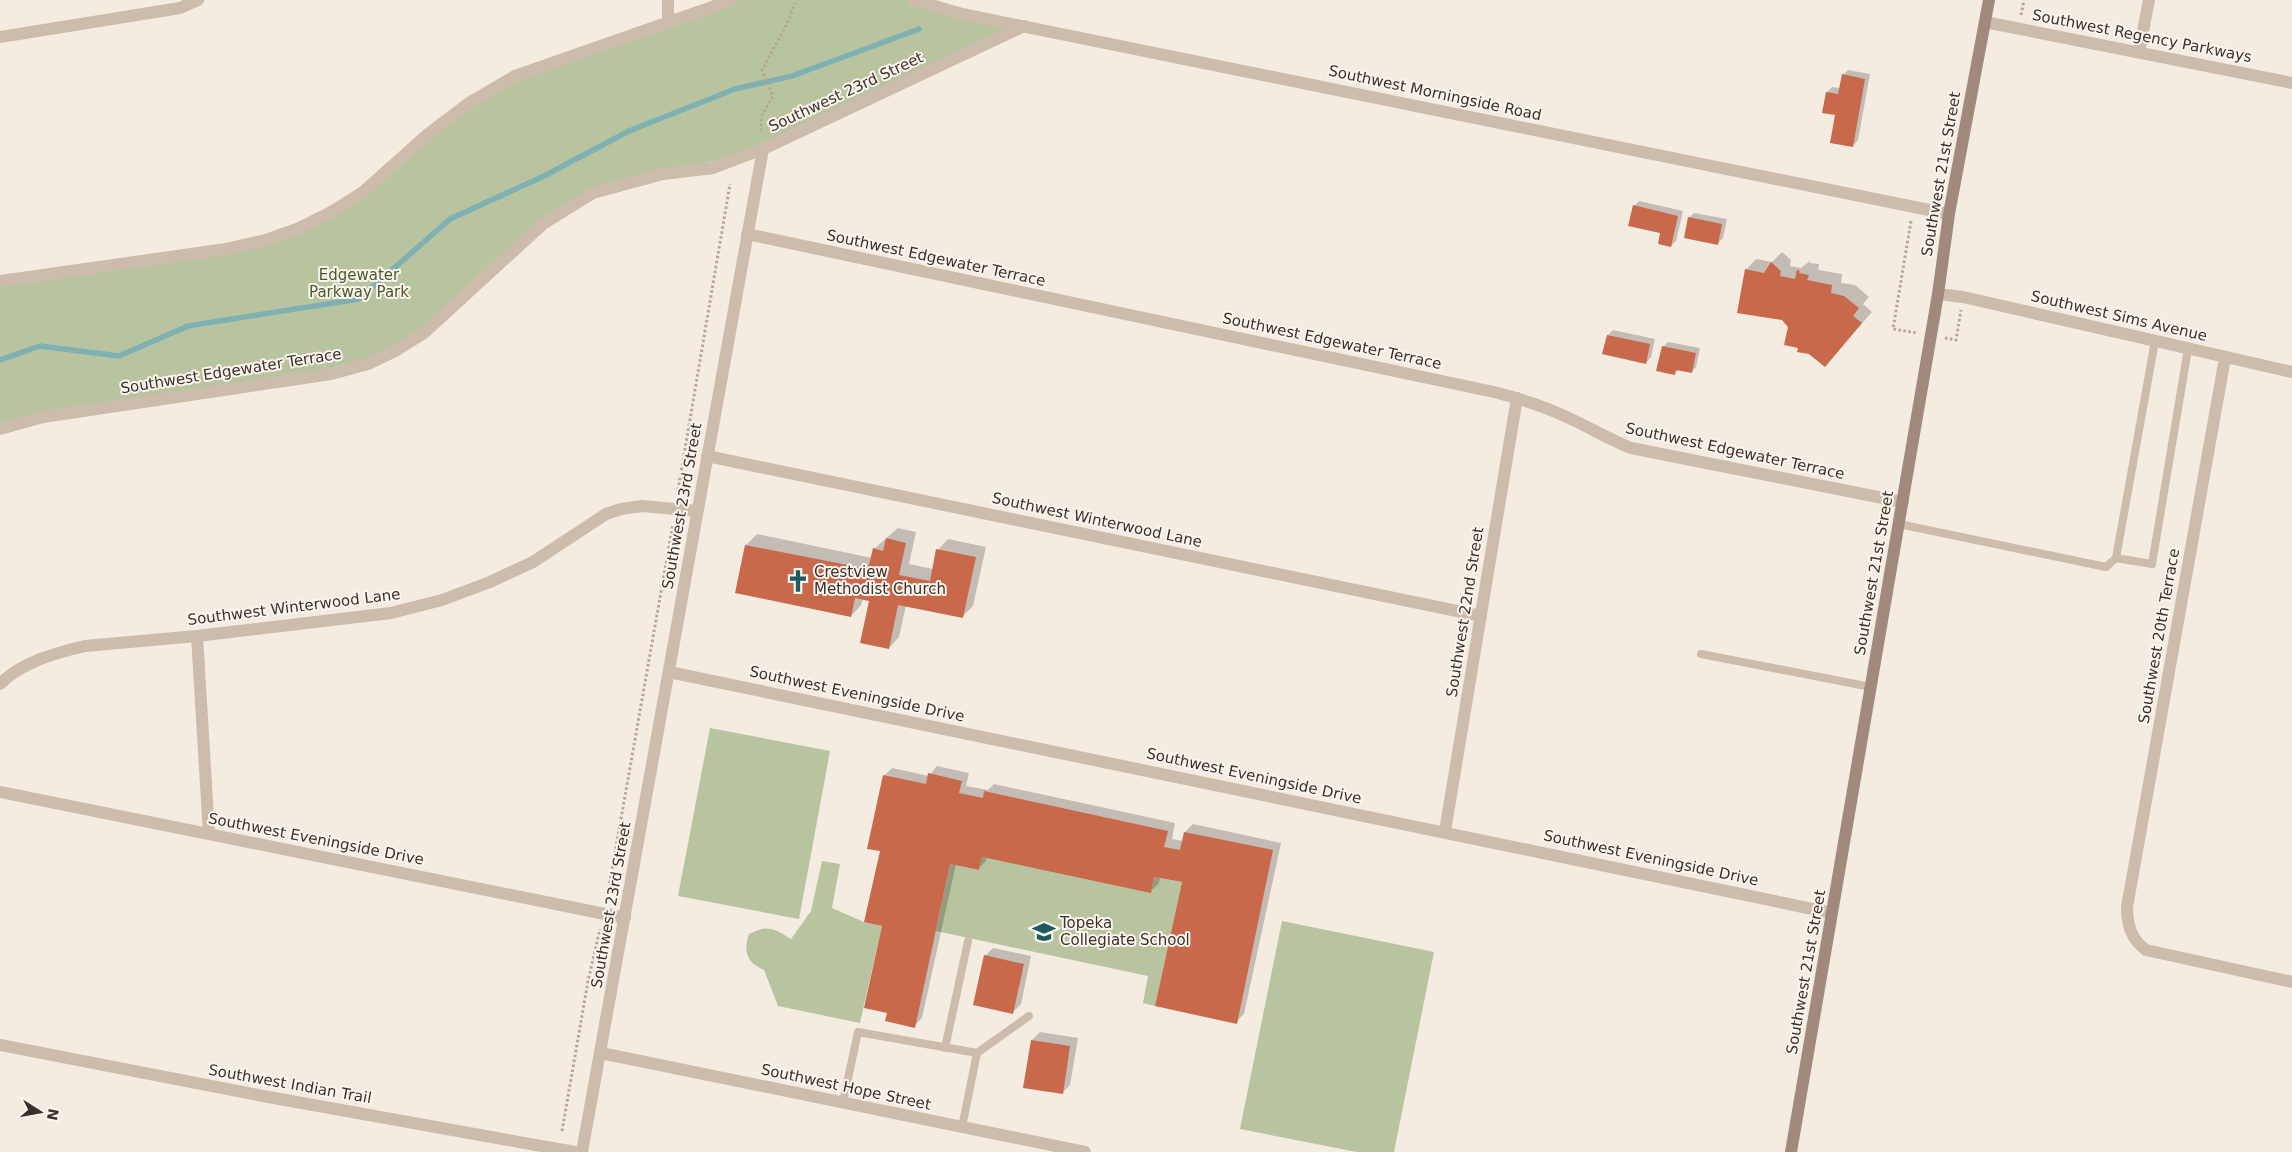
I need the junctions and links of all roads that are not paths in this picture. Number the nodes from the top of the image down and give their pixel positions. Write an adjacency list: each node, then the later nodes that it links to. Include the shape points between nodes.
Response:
1 (198, 0): 10 (street, via 180,8)
2 (668, 0): 7 (street)
3 (732, 0): 7 (street)
4 (914, 0): 9 (street, Southwest Morningside Road, via 962,14)
5 (1989, 0): 8 (main road, Southwest 21st Street)
6 (2149, 0): 11 (street)
7 (668, 22): 16 (street, via 515,76 428,134 363,192 297,228 266,240 226,249)
8 (1985, 22): 11 (street, Southwest Regency Parkways); 14 (main road, Southwest 21st Street)
9 (1024, 26): 13 (street, Southwest 23rd Street); 14 (street, Southwest Morningside Road)
10 (0, 37)
11 (2139, 52): 12 (street, Southwest Regency Parkways)
12 (2292, 83)
13 (763, 149): 15 (street, Southwest 23rd Street); 23 (street, Southwest Edgewater Terrace, via 712,168 663,174 593,193 543,224 424,332 368,364 331,374 42,417)
14 (1949, 214): 17 (main road, Southwest 21st Street)
15 (747, 234): 22 (street, Southwest Edgewater Terrace); 24 (street, Southwest 23rd Street)
16 (0, 281)
17 (1938, 294): 18 (street, Southwest Sims Avenue, via 1964,297); 25 (main road, Southwest 21st Street)
18 (2155, 341): 19 (street, Southwest Sims Avenue); 28 (lane)
19 (2188, 349): 20 (street, Southwest Sims Avenue); 28 (lane, via 2152,564)
20 (2225, 358): 21 (street, Southwest Sims Avenue); 41 (street, Southwest 20th Terrace, via 2127,920 2130,933 2146,950)
21 (2292, 372)
22 (1517, 398): 25 (street, Southwest Edgewater Terrace, via 1630,448); 29 (street, Southwest 22nd Street)
23 (0, 429)
24 (707, 456): 26 (street, Southwest 23rd Street); 29 (street, Southwest Winterwood Lane)
25 (1903, 502): 27 (main road, Southwest 21st Street)
26 (697, 511): 30 (street, Southwest Winterwood Lane, via 642,506 606,514 533,562 490,582 418,607 346,619); 32 (street, Southwest 23rd Street)
27 (1899, 524): 28 (lane, via 2106,567); 34 (main road, Southwest 21st Street)
28 (2116, 558)
29 (1481, 616): 36 (street, Southwest 22nd Street)
30 (197, 636): 33 (street, Southwest Winterwood Lane, via 85,646 59,652 29,664); 37 (street)
31 (1701, 654): 34 (lane)
32 (669, 672): 36 (street, Southwest Eveningside Drive); 39 (street, Southwest 23rd Street)
33 (0, 684)
34 (1871, 687): 38 (main road, Southwest 21st Street)
35 (0, 792): 37 (street, Southwest Eveningside Drive)
36 (1445, 832): 38 (street, Southwest Eveningside Drive)
37 (209, 834): 39 (street, Southwest Eveningside Drive)
38 (1832, 913): 52 (main road, Southwest 21st Street)
39 (625, 918): 45 (street, Southwest 23rd Street)
40 (968, 941): 44 (lane)
41 (2292, 982)
42 (1028, 1016): 46 (lane)
43 (0, 1045): 49 (street, Southwest Indian Trail)
44 (945, 1048): 46 (lane); 47 (lane, via 858,1032)
45 (601, 1053): 47 (street, Southwest Hope Street); 50 (street, Southwest 23rd Street)
46 (977, 1053): 48 (lane)
47 (843, 1102): 48 (street, Southwest Hope Street)
48 (962, 1127): 51 (street, Southwest Hope Street)
49 (575, 1152)
50 (582, 1152)
51 (1085, 1152)
52 (1791, 1152)

